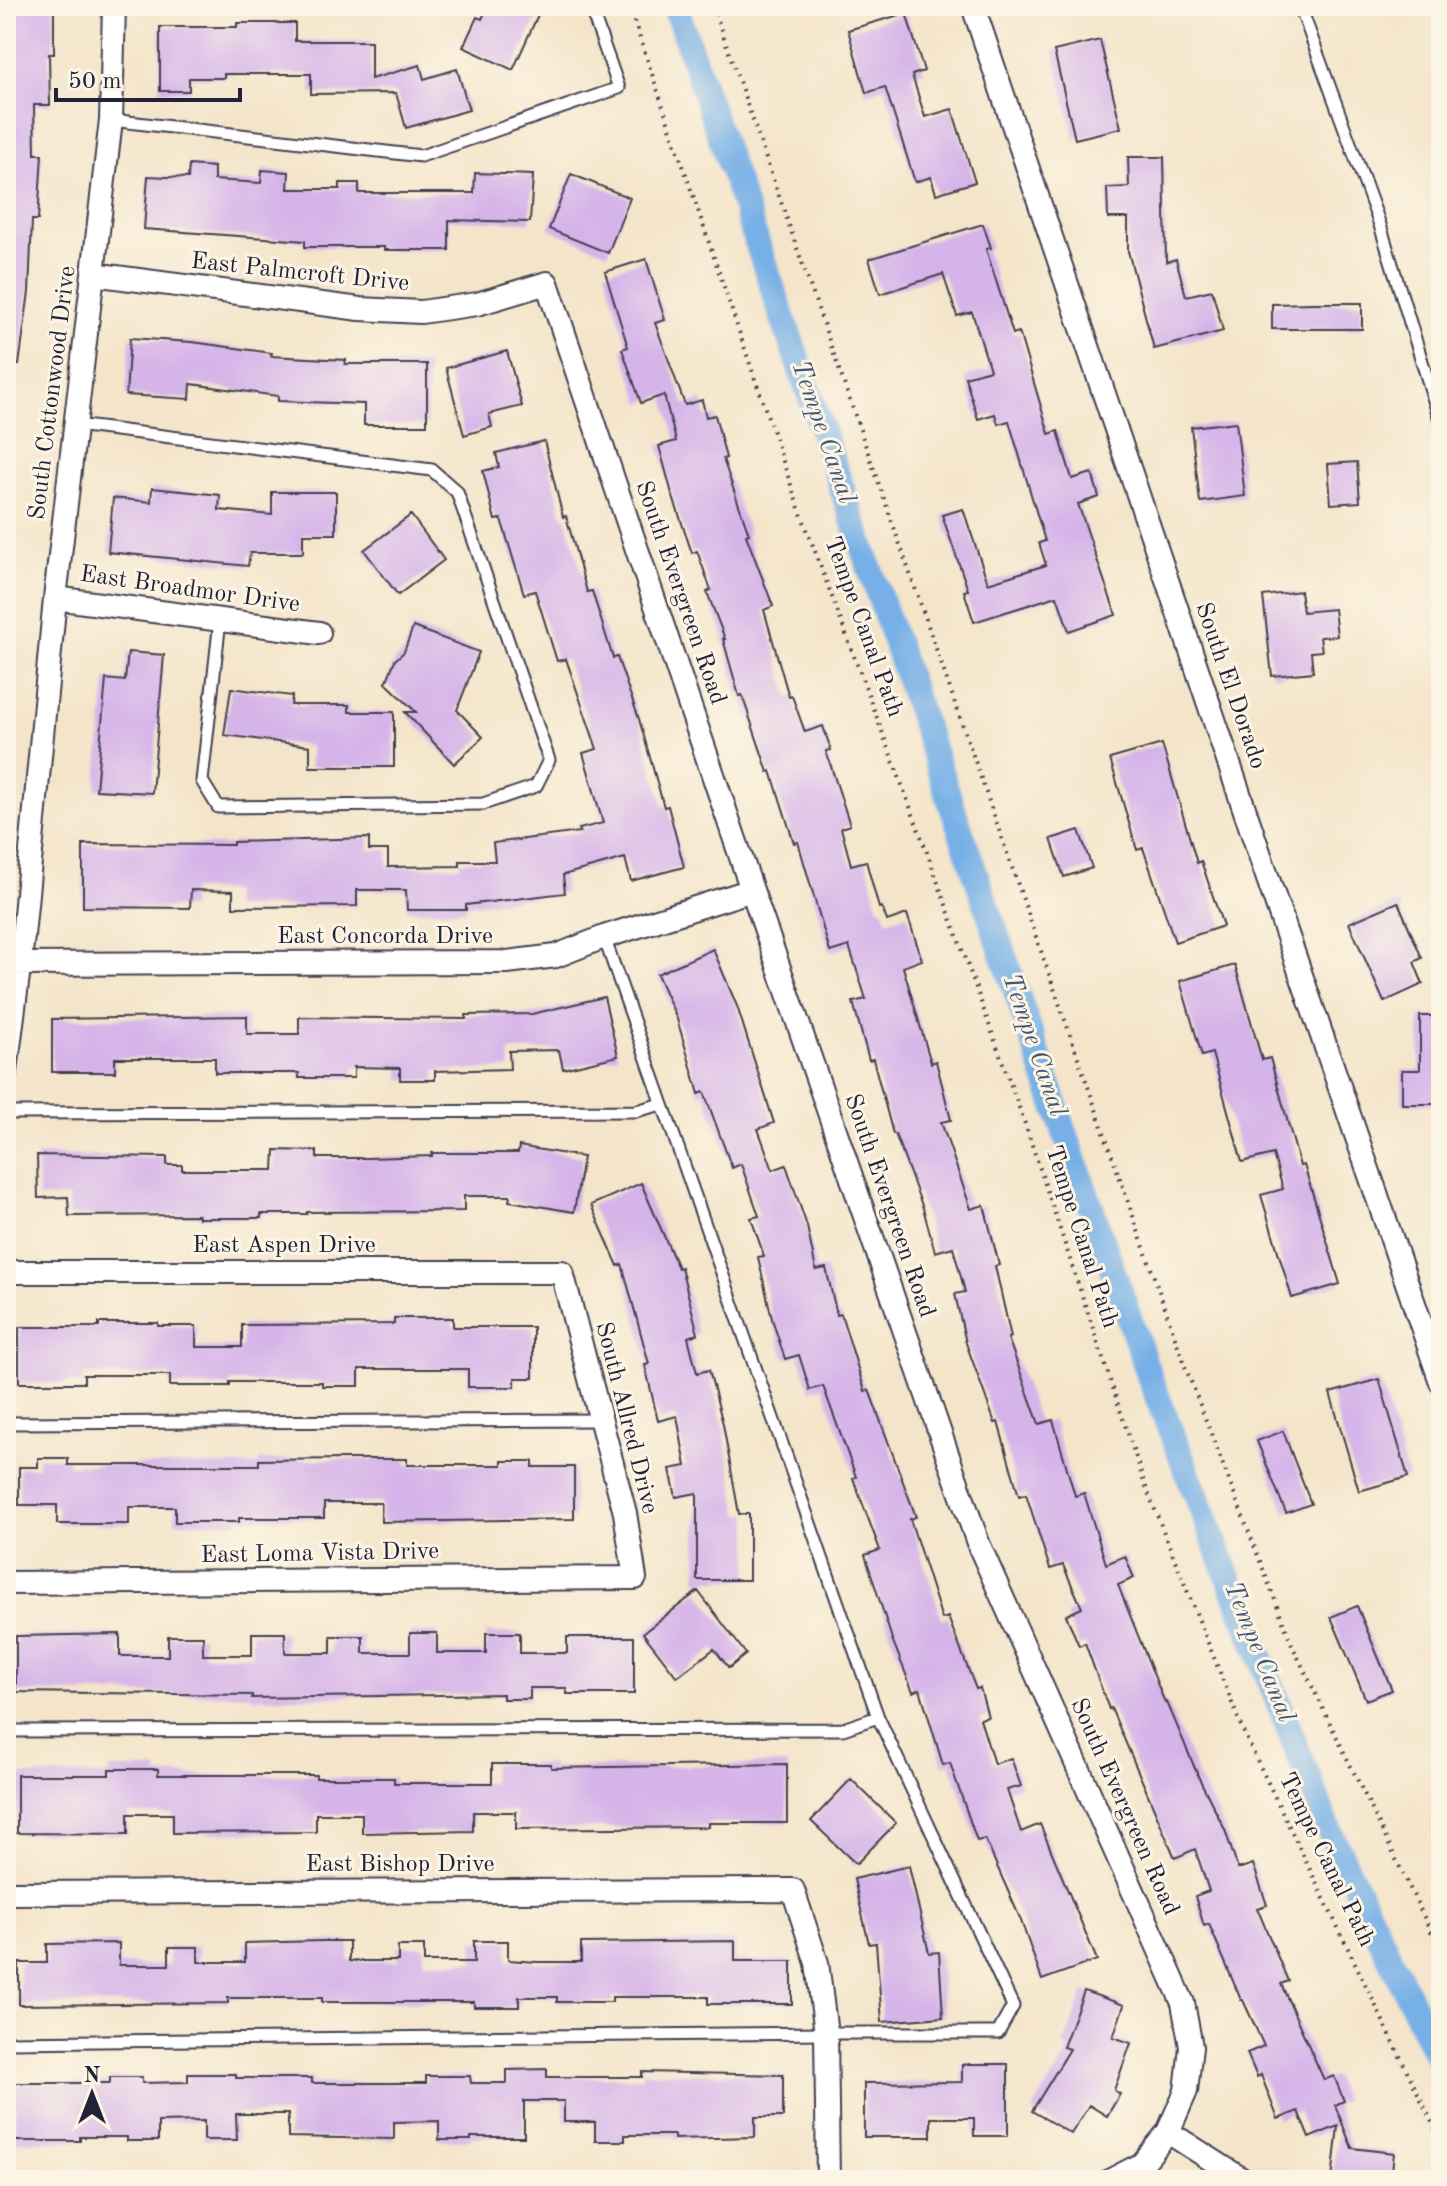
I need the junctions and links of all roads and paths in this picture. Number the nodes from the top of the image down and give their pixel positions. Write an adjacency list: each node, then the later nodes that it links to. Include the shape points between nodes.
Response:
1 (114, 6): 7 (street, South Cottonwood Drive)
2 (590, 6): 7 (lane, via 619,88 421,156)
3 (629, 6): 35 (path, Tempe Canal Path, via 796,500 1025,1124 1145,1485 1244,1733)
4 (713, 6): 31 (path, via 1185,1366 1293,1647)
5 (973, 6): 23 (street, South El Dorado)
6 (1300, 6): 10 (lane, via 1380,225)
7 (111, 120): 8 (street, South Cottonwood Drive)
8 (93, 274): 9 (street, East Palmcroft Drive, via 360,309 421,312 477,304); 11 (street, South Cottonwood Drive)
9 (547, 283): 15 (street, South Evergreen Road)
10 (1441, 423)
11 (76, 425): 12 (street, South Cottonwood Drive); 13 (lane, via 432,470 457,492 549,760 536,786 483,804 218,807 202,781)
12 (55, 598): 13 (street, East Broadmor Drive); 17 (street, South Cottonwood Drive)
13 (220, 620): 14 (street, East Broadmor Drive)
14 (319, 633)
15 (752, 890): 16 (street, East Concorda Drive); 34 (street, South Evergreen Road, via 978,1543 1183,2003 1191,2047 1186,2091)
16 (604, 937): 17 (street, East Concorda Drive, via 556,956 507,962); 19 (lane)
17 (13, 965): 18 (street, South Cottonwood Drive)
18 (6, 1071)
19 (662, 1104): 20 (lane, via 636,1111); 28 (lane)
20 (6, 1113)
21 (6, 1272): 22 (street, East Aspen Drive)
22 (562, 1272): 24 (street, South Allred Drive)
23 (1441, 1382)
24 (601, 1420): 25 (lane); 26 (street, South Allred Drive)
25 (6, 1423)
26 (635, 1578): 27 (street, East Loma Vista Drive)
27 (6, 1583)
28 (878, 1717): 29 (lane, via 843,1729); 32 (lane, via 1013,2006 998,2033)
29 (6, 1731)
30 (6, 1893): 32 (street, East Bishop Drive, via 793,1890 817,1963)
31 (1441, 1952)
32 (826, 2033): 33 (lane); 36 (street)
33 (6, 2042)
34 (1168, 2132): 37 (street, South Evergreen Road, via 1142,2164); 38 (street)
35 (1441, 2141)
36 (828, 2180)
37 (1111, 2180)
38 (1243, 2180)

